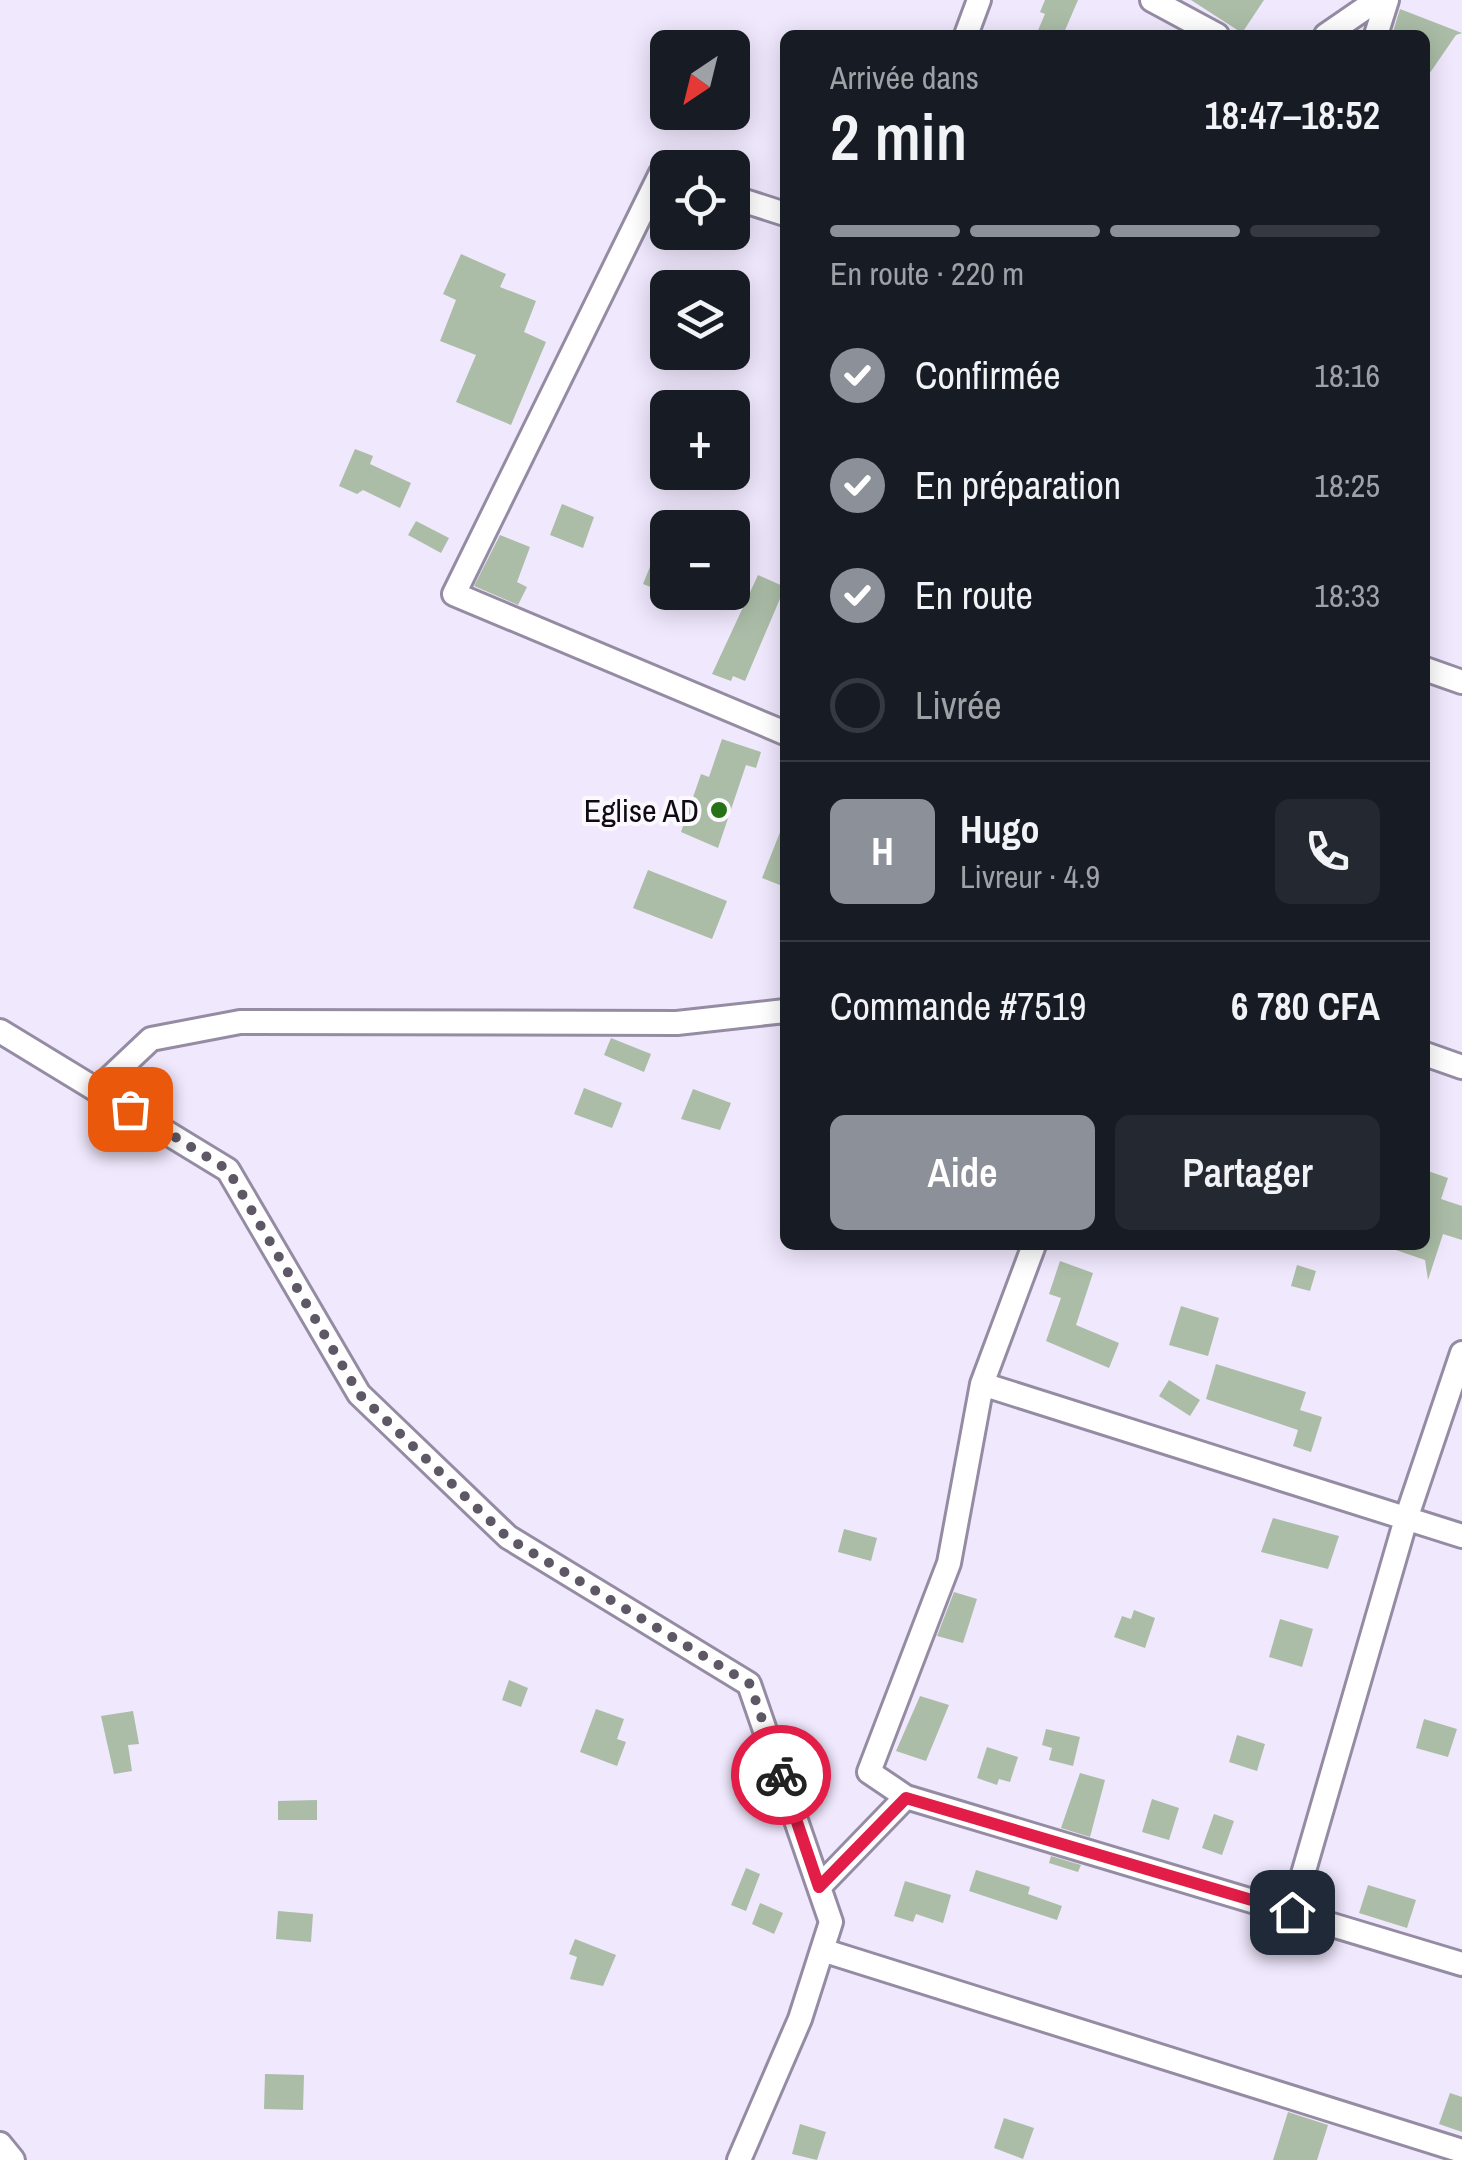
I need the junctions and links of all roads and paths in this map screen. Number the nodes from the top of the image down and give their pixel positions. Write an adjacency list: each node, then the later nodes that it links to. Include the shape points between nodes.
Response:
1 (980, 0): 5 (street)
2 (1152, 0): 6 (street)
3 (1377, 0): 7 (street)
4 (1387, 0): 8 (street)
5 (968, 30)
6 (1208, 30)
7 (1333, 30)
8 (1378, 30)
9 (650, 195): 14 (street, via 454,594)
10 (750, 202): 11 (street)
11 (780, 212)
12 (1430, 671): 13 (street)
13 (1462, 682)
14 (780, 731)
15 (780, 1012): 19 (street, via 677,1023 240,1022 151,1039)
16 (0, 1031): 19 (street)
17 (1430, 1056): 18 (street)
18 (1462, 1066)
19 (98, 1089): 26 (street, via 228,1170 359,1394 508,1538 750,1684)
20 (1032, 1250): 22 (street)
21 (1462, 1353): 23 (street)
22 (982, 1384): 23 (street); 25 (street, via 949,1563 869,1772)
23 (1406, 1519): 24 (street); 27 (street)
24 (1462, 1536)
25 (906, 1798): 26 (street); 27 (street)
26 (819, 1887): 28 (street, via 831,1922)
27 (1292, 1912): 29 (street)
28 (822, 1950): 31 (street); 33 (street)
29 (1462, 1964)
30 (0, 2144): 32 (street)
31 (1462, 2150)
32 (14, 2160)
33 (739, 2160)

